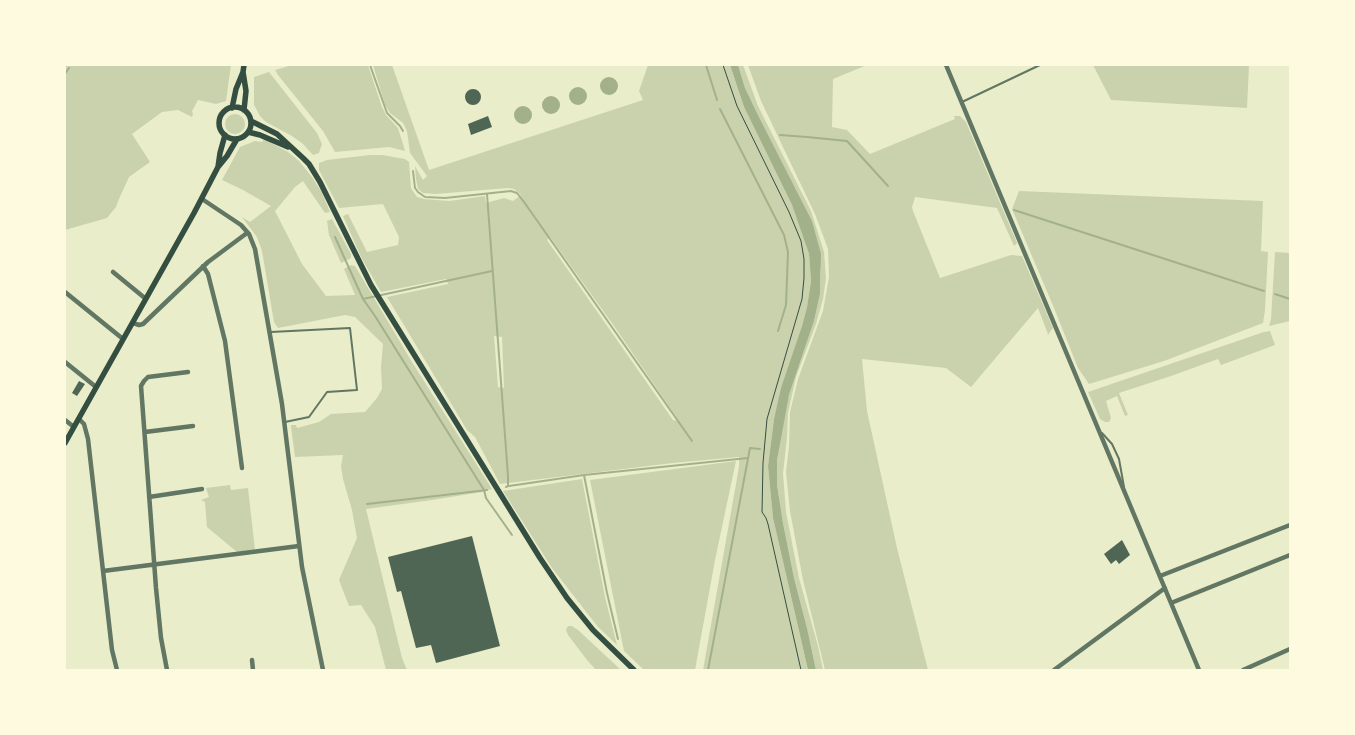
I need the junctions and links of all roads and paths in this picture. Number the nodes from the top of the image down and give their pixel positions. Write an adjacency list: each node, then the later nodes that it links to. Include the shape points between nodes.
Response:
1 (723, 65): 51 (path, via 737,106 790,212 804,259 802,299 767,420 762,512 768,524)
2 (946, 65): 5 (street)
3 (1040, 65): 5 (lane)
4 (244, 68): 6 (main road); 7 (main road)
5 (962, 102): 41 (street)
6 (232, 108): 7 (main road); 10 (main road, via 221,116 220,127)
7 (244, 110): 8 (main road)
8 (251, 121): 9 (main road); 12 (main road, via 277,134)
9 (248, 132): 11 (main road); 12 (main road)
10 (224, 135): 11 (main road); 13 (main road)
11 (237, 139): 13 (main road)
12 (293, 148): 50 (main road, via 315,174 371,286 540,558 593,630)
13 (218, 167): 14 (main road)
14 (202, 199): 15 (street, via 238,222); 19 (main road)
15 (248, 233): 16 (street); 21 (street, via 256,254)
16 (203, 266): 20 (street, via 143,324); 33 (street, via 208,274 225,340)
17 (113, 272): 19 (street)
18 (65, 292): 22 (street)
19 (146, 299): 20 (main road)
20 (133, 323): 22 (main road)
21 (269, 332): 28 (street); 28 (lane, via 350,328 357,390 327,392 309,417)
22 (123, 339): 25 (main road)
23 (65, 362): 25 (street)
24 (188, 372): 31 (street, via 148,377 144,381 141,386)
25 (96, 387): 26 (main road)
26 (79, 419): 30 (main road); 40 (street, via 88,438)
27 (65, 420): 30 (street)
28 (284, 422): 37 (street)
29 (193, 426): 31 (street)
30 (74, 427): 32 (main road)
31 (145, 432): 35 (street)
32 (65, 443)
33 (242, 468)
34 (202, 489): 35 (street)
35 (149, 497): 39 (street)
36 (1290, 525): 41 (street)
37 (299, 546): 39 (street); 49 (street)
38 (1290, 555): 43 (street)
39 (154, 564): 40 (street); 47 (street)
40 (103, 571): 46 (street)
41 (1160, 576): 42 (street)
42 (1165, 588): 43 (street); 52 (street)
43 (1171, 603): 53 (street)
44 (1290, 648): 54 (street)
45 (252, 660): 48 (street)
46 (117, 670)
47 (167, 670)
48 (253, 670)
49 (323, 670)
50 (634, 670)
51 (801, 670)
52 (1054, 670)
53 (1199, 670)
54 (1243, 670)

